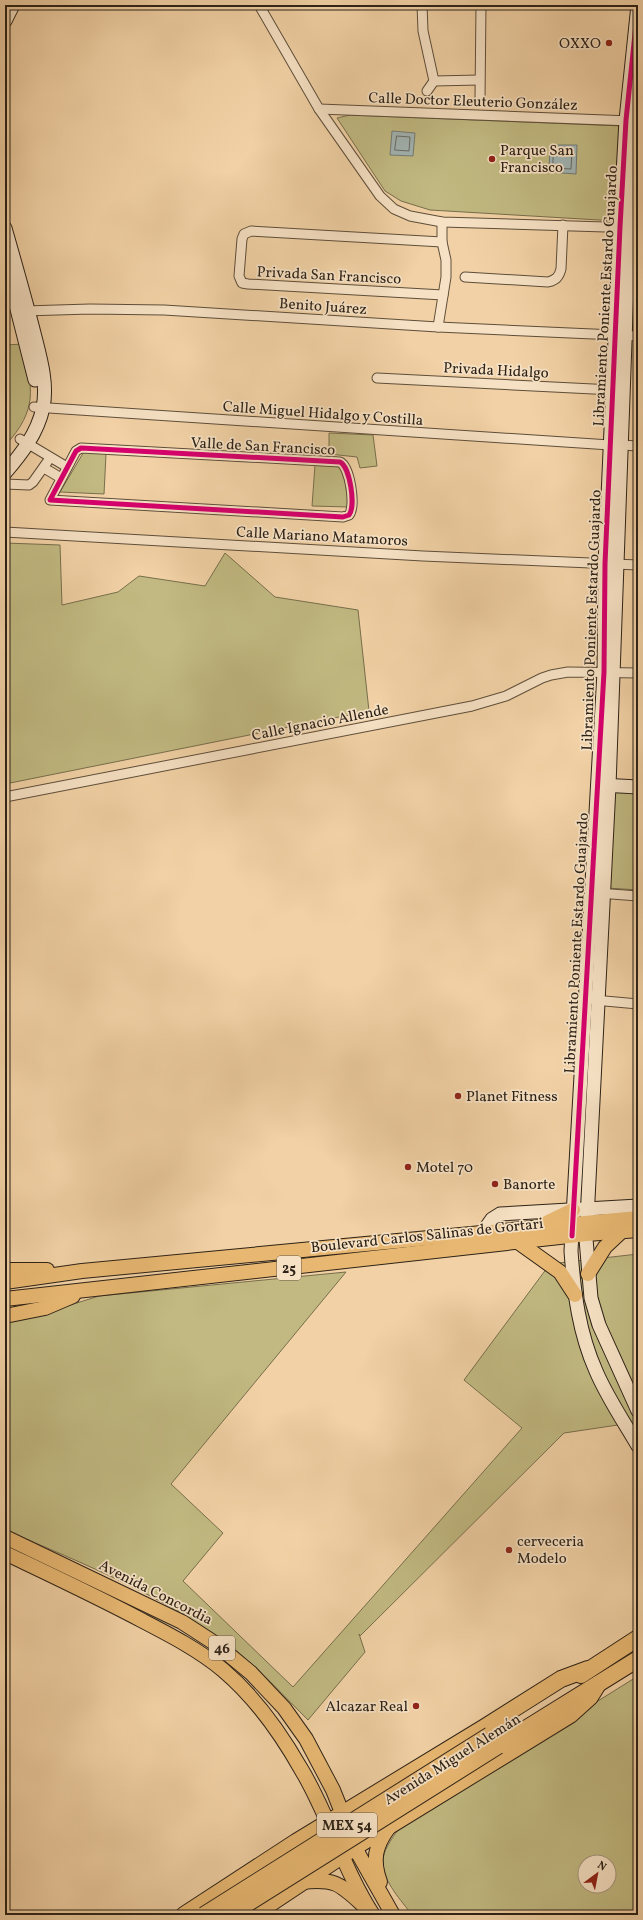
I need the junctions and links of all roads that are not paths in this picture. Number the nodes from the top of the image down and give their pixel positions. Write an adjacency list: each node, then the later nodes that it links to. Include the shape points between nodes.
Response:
1 (13, 5): 6 (street)
2 (259, 5): 12 (street)
3 (422, 5): 8 (street, via 423,32)
4 (481, 5): 7 (street)
5 (638, 5): 13 (street, Libramiento Poniente Estardo Guajardo)
6 (5, 21)
7 (479, 80): 8 (street); 11 (street)
8 (434, 81): 10 (street)
9 (638, 90): 13 (street, Libramiento Poniente Estardo Guajardo)
10 (427, 91)
11 (480, 98)
12 (319, 109): 13 (street, Calle Doctor Eleuterio González); 14 (street, via 380,196 394,209 410,216)
13 (633, 121): 16 (street, Libramiento Poniente Estardo Guajardo)
14 (442, 222): 15 (street); 18 (street)
15 (563, 225): 16 (street); 20 (street, via 561,269 555,280 548,282)
16 (629, 227): 24 (street, Libramiento Poniente Estardo Guajardo)
17 (5, 228): 22 (street)
18 (442, 242): 21 (street, via 446,260); 21 (street, Privada San Francisco, via 252,231 244,234 242,239 238,276 242,283 248,284)
19 (5, 262): 22 (street)
20 (465, 277)
21 (443, 295): 23 (street)
22 (24, 311): 23 (street, Benito Juárez, via 164,310); 27 (street, via 43,375)
23 (438, 327): 24 (street, Benito Juárez)
24 (627, 336): 26 (street, Libramiento Poniente Estardo Guajardo); 29 (street, Libramiento Poniente Estardo Guajardo)
25 (377, 378): 26 (street, Privada Hidalgo)
26 (613, 390): 29 (street, Libramiento Poniente Estardo Guajardo)
27 (38, 407): 28 (street, via 35,431); 29 (street, Calle Miguel Hidalgo y Costilla)
28 (24, 442): 31 (street); 32 (street); 35 (street)
29 (615, 445): 30 (street, Calle Miguel Hidalgo y Costilla); 39 (street, Libramiento Poniente Estardo Guajardo)
30 (638, 446)
31 (50, 458): 33 (street); 34 (street)
32 (5, 460)
33 (67, 467): 36 (street, Valle de San Francisco); 36 (street, Valle de San Francisco, via 76,451 81,448 337,462 347,468 353,507 349,515 343,517 50,500)
34 (44, 468): 36 (street); 37 (street, via 31,484)
35 (5, 473)
36 (61, 478)
37 (5, 484)
38 (5, 532): 39 (street, Calle Mariano Matamoros)
39 (611, 564): 40 (street, Calle Mariano Matamoros); 41 (street, Libramiento Poniente Estardo Guajardo)
40 (638, 565)
41 (608, 672): 42 (street, Calle Ignacio Allende); 43 (street, Libramiento Poniente Estardo Guajardo); 45 (street, Calle Ignacio Allende, via 568,672 551,675 506,696 472,706)
42 (638, 674)
43 (603, 785): 44 (street); 46 (street, Libramiento Poniente Estardo Guajardo); 47 (street, Libramiento Poniente Estardo Guajardo)
44 (638, 787)
45 (5, 797)
46 (591, 892): 47 (street); 49 (street, Libramiento Poniente Estardo Guajardo)
47 (604, 894): 48 (street); 50 (street, Libramiento Poniente Estardo Guajardo)
48 (638, 896)
49 (585, 999): 50 (street); 57 (street, Libramiento Poniente Estardo Guajardo)
50 (600, 1001): 51 (street); 52 (street, Libramiento Poniente Estardo Guajardo)
51 (638, 1004)
52 (588, 1185): 54 (street, via 591,1193 602,1203); 56 (street, Libramiento Poniente Estardo Guajardo)
53 (638, 1206): 54 (street)
54 (617, 1207): 56 (street)
55 (638, 1218): 56 (main road, Boulevard Carlos Salinas de Gortari / 25)
56 (587, 1222): 57 (main road, Boulevard Carlos Salinas de Gortari / 25); 57 (street); 59 (main road, Boulevard Carlos Salinas de Gortari / 25); 64 (street, Libramiento Poniente Estardo Guajardo)
57 (572, 1223): 60 (main road, Boulevard Carlos Salinas de Gortari / 25, via 554,1220 524,1228); 60 (street, via 500,1214 492,1219); 61 (main road, Boulevard Carlos Salinas de Gortari / 25); 67 (street, Libramiento Poniente Estardo Guajardo)
58 (638, 1230): 59 (main road, Boulevard Carlos Salinas de Gortari / 25)
59 (621, 1232): 64 (main road, via 605,1247)
60 (482, 1233): 63 (main road, Boulevard Carlos Salinas de Gortari / 25)
61 (518, 1242): 66 (main road, Boulevard Carlos Salinas de Gortari / 25); 67 (main road, via 560,1272)
62 (5, 1270): 63 (main road)
63 (82, 1271): 65 (main road, Boulevard Carlos Salinas de Gortari / 25)
64 (588, 1274): 70 (street, Libramiento Poniente Estardo Guajardo, via 591,1298 599,1326)
65 (5, 1282)
66 (84, 1291): 68 (main road, Boulevard Carlos Salinas de Gortari / 25); 69 (main road, via 45,1308)
67 (575, 1295): 71 (street, Libramiento Poniente Estardo Guajardo, via 585,1341 596,1371)
68 (5, 1299)
69 (5, 1316)
70 (638, 1411)
71 (638, 1446)
72 (5, 1536): 80 (main road, Avenida Concordia / 46, via 182,1622 234,1657 284,1708 306,1739 333,1790)
73 (5, 1553): 82 (main road, Avenida Concordia / 46, via 147,1622 222,1669 258,1706 288,1746 305,1775)
74 (638, 1638): 76 (highway, Avenida Miguel Alemán / MEX 54)
75 (638, 1658): 77 (highway, Avenida Miguel Alemán / MEX 54)
76 (588, 1669): 78 (highway, Avenida Miguel Alemán / MEX 54); 79 (highway, via 561,1679)
77 (598, 1684): 78 (highway, Avenida Miguel Alemán / MEX 54); 81 (highway, via 590,1697 570,1715)
78 (576, 1689): 90 (highway, Avenida Miguel Alemán / MEX 54, bridge); 91 (highway, Avenida Miguel Alemán / MEX 54, bridge)
79 (387, 1787): 80 (highway); 81 (highway, via 379,1802 382,1811 388,1816)
80 (342, 1814): 82 (highway); 85 (main road, Avenida Concordia / 46)
81 (404, 1817): 83 (highway)
82 (327, 1823): 84 (highway); 86 (main road, Avenida Concordia / 46)
83 (388, 1827): 85 (highway); 93 (main road, via 378,1844 374,1859 379,1879)
84 (296, 1842): 87 (highway, via 305,1844 316,1860); 89 (highway)
85 (355, 1847): 86 (highway); 93 (main road, Avenida Concordia)
86 (342, 1856): 87 (highway); 88 (main road, Avenida Concordia)
87 (308, 1878): 88 (main road, via 338,1884); 92 (highway)
88 (371, 1913)
89 (184, 1915)
90 (204, 1915)
91 (229, 1915)
92 (253, 1915)
93 (394, 1915)

